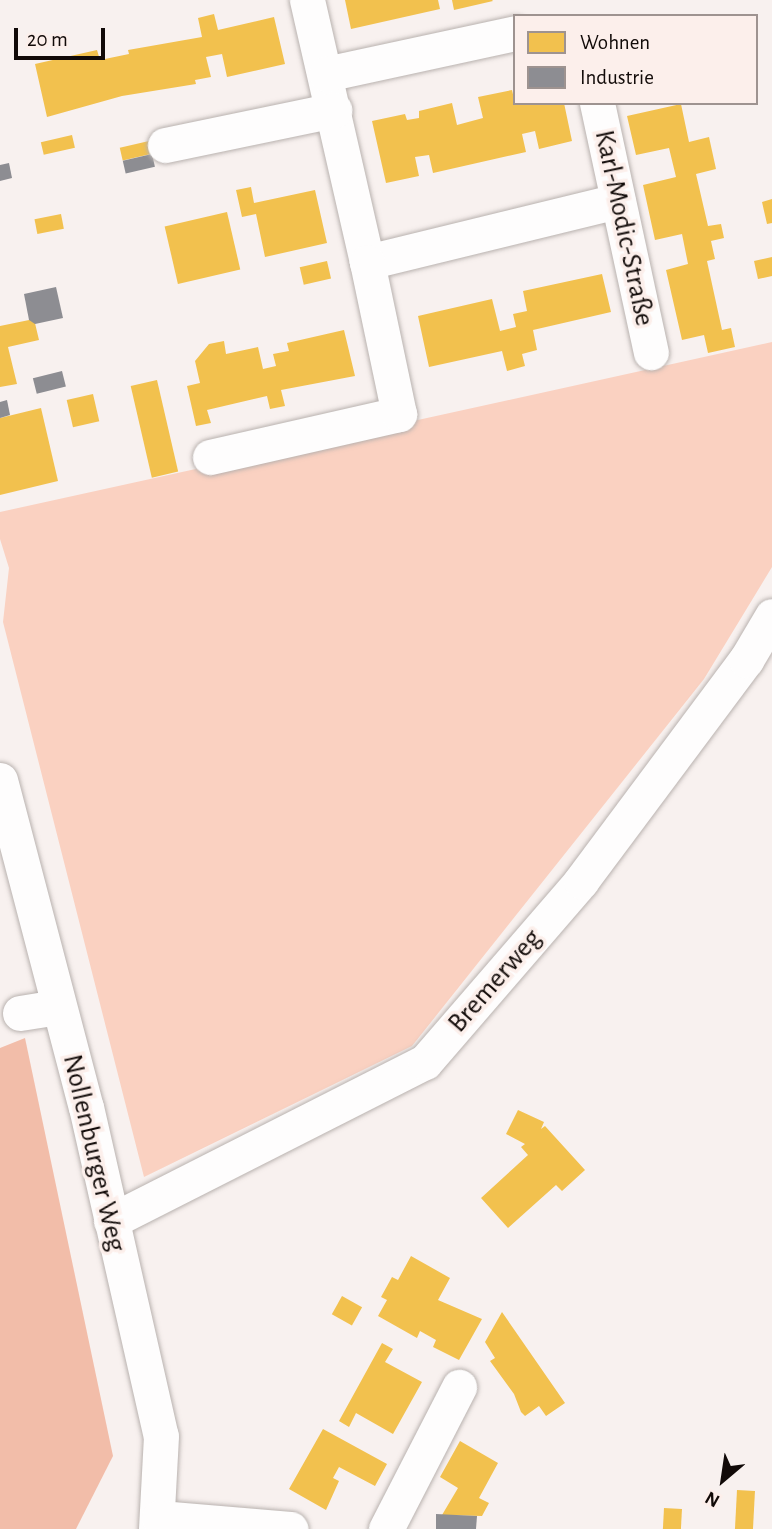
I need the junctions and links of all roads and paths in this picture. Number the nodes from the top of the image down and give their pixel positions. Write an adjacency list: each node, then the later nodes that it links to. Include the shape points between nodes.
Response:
1 (307, 0): 3 (street)
2 (513, 33): 3 (street)
3 (326, 74): 5 (street)
4 (597, 105): 7 (street, Karl-Modic-Straße)
5 (334, 110): 6 (street); 8 (street)
6 (165, 145)
7 (618, 201): 8 (street); 9 (street, Karl-Modic-Straße)
8 (367, 262): 10 (street, via 399,414)
9 (651, 352)
10 (210, 457)
11 (772, 616): 15 (street, Bremerweg, via 746,660 582,881 425,1062)
12 (0, 780): 13 (street, Nollenburger Weg)
13 (59, 1007): 14 (street); 15 (street, Nollenburger Weg)
14 (20, 1013)
15 (111, 1221): 17 (street, Nollenburger Weg, via 161,1436)
16 (459, 1387): 19 (street)
17 (157, 1523): 18 (street)
18 (291, 1529)
19 (386, 1529)

